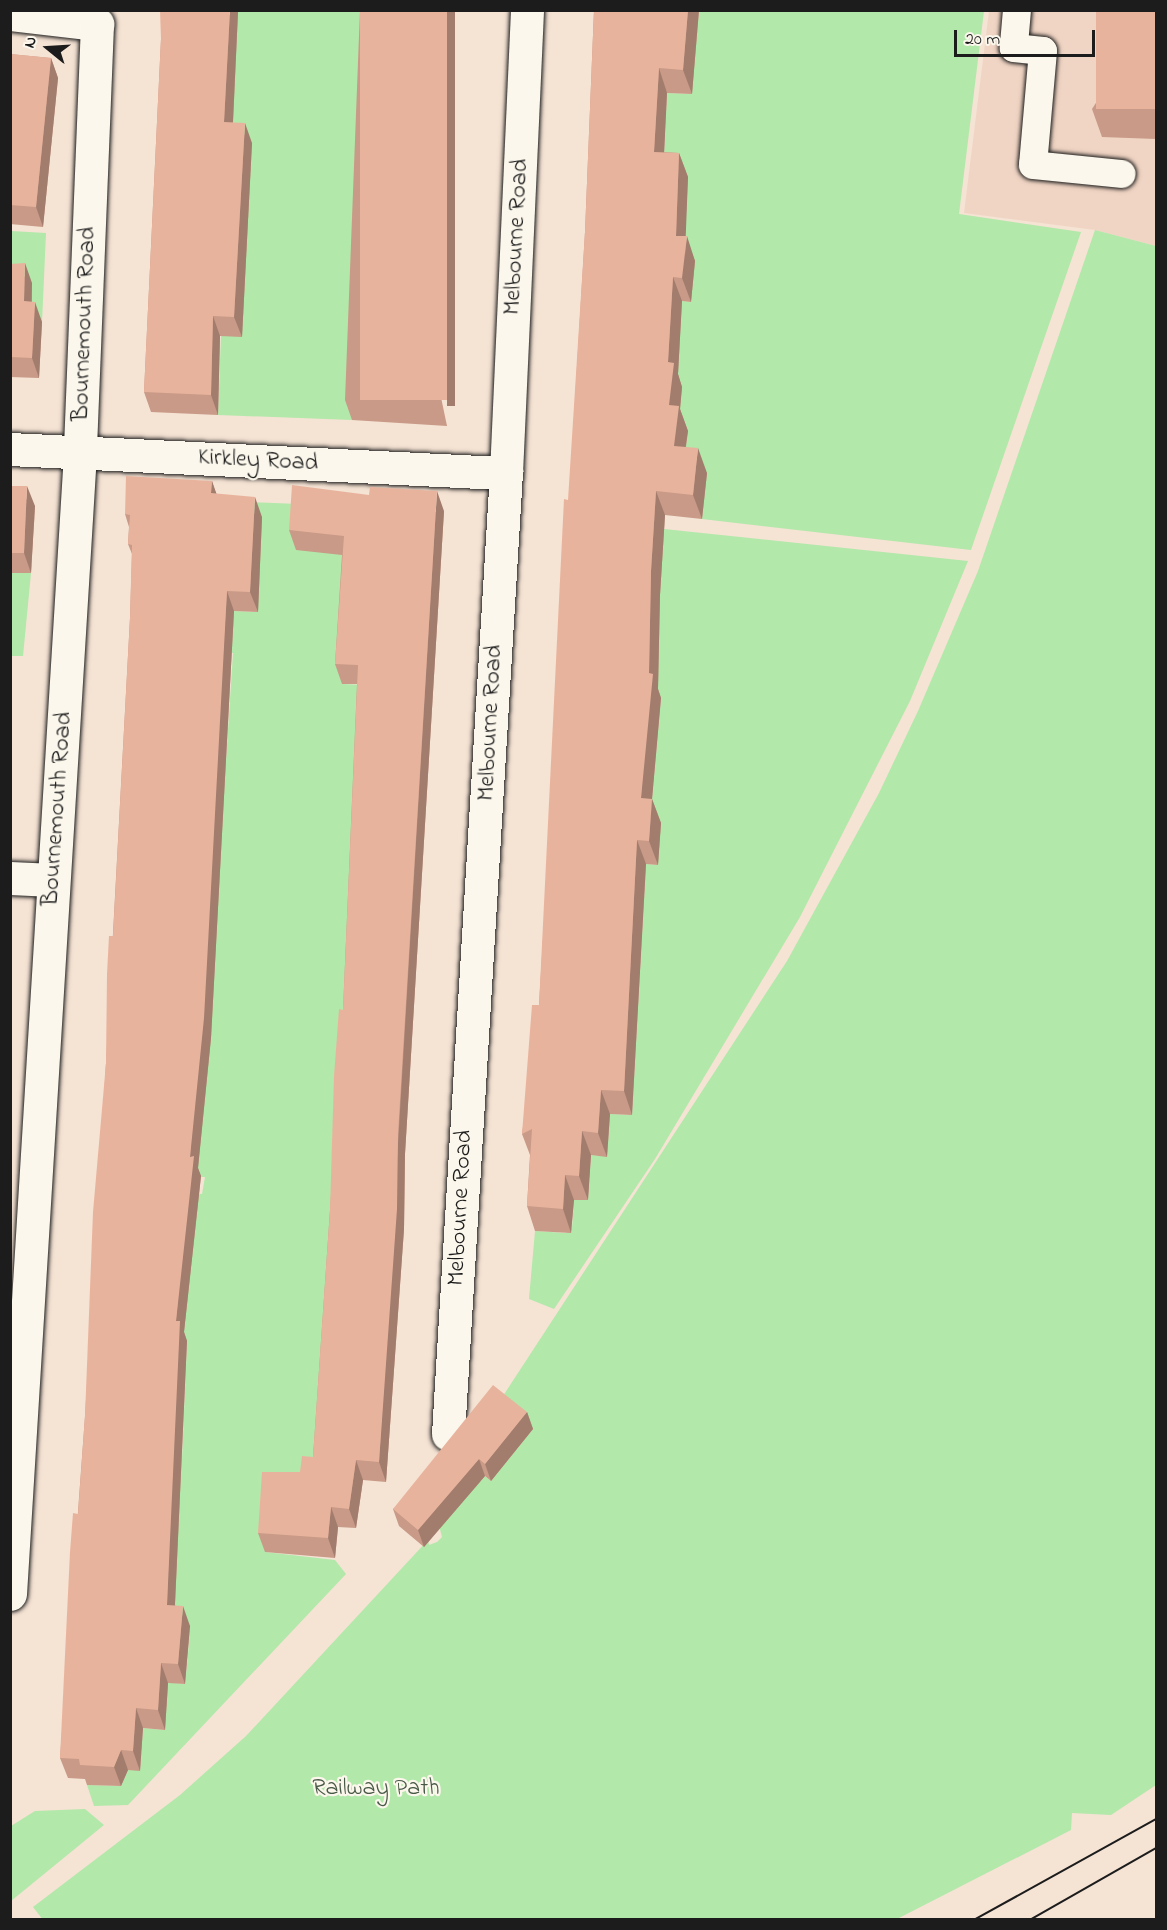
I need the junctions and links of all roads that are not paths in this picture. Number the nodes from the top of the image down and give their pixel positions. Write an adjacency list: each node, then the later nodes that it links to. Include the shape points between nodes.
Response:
1 (527, 10): 7 (street, Melbourne Road)
2 (1017, 10): 4 (lane, via 1014,48 1043,51 1033,165)
3 (10, 14): 6 (street, Bournemouth Road, via 97,24)
4 (1122, 174)
5 (10, 449): 6 (street, Kirkley Road)
6 (80, 453): 7 (street, Kirkley Road); 9 (street, Bournemouth Road)
7 (506, 472): 11 (street, Melbourne Road)
8 (10, 878): 9 (street)
9 (53, 880): 10 (street, Bournemouth Road)
10 (19, 1306): 12 (street, Bournemouth Road)
11 (448, 1434)
12 (10, 1594)

